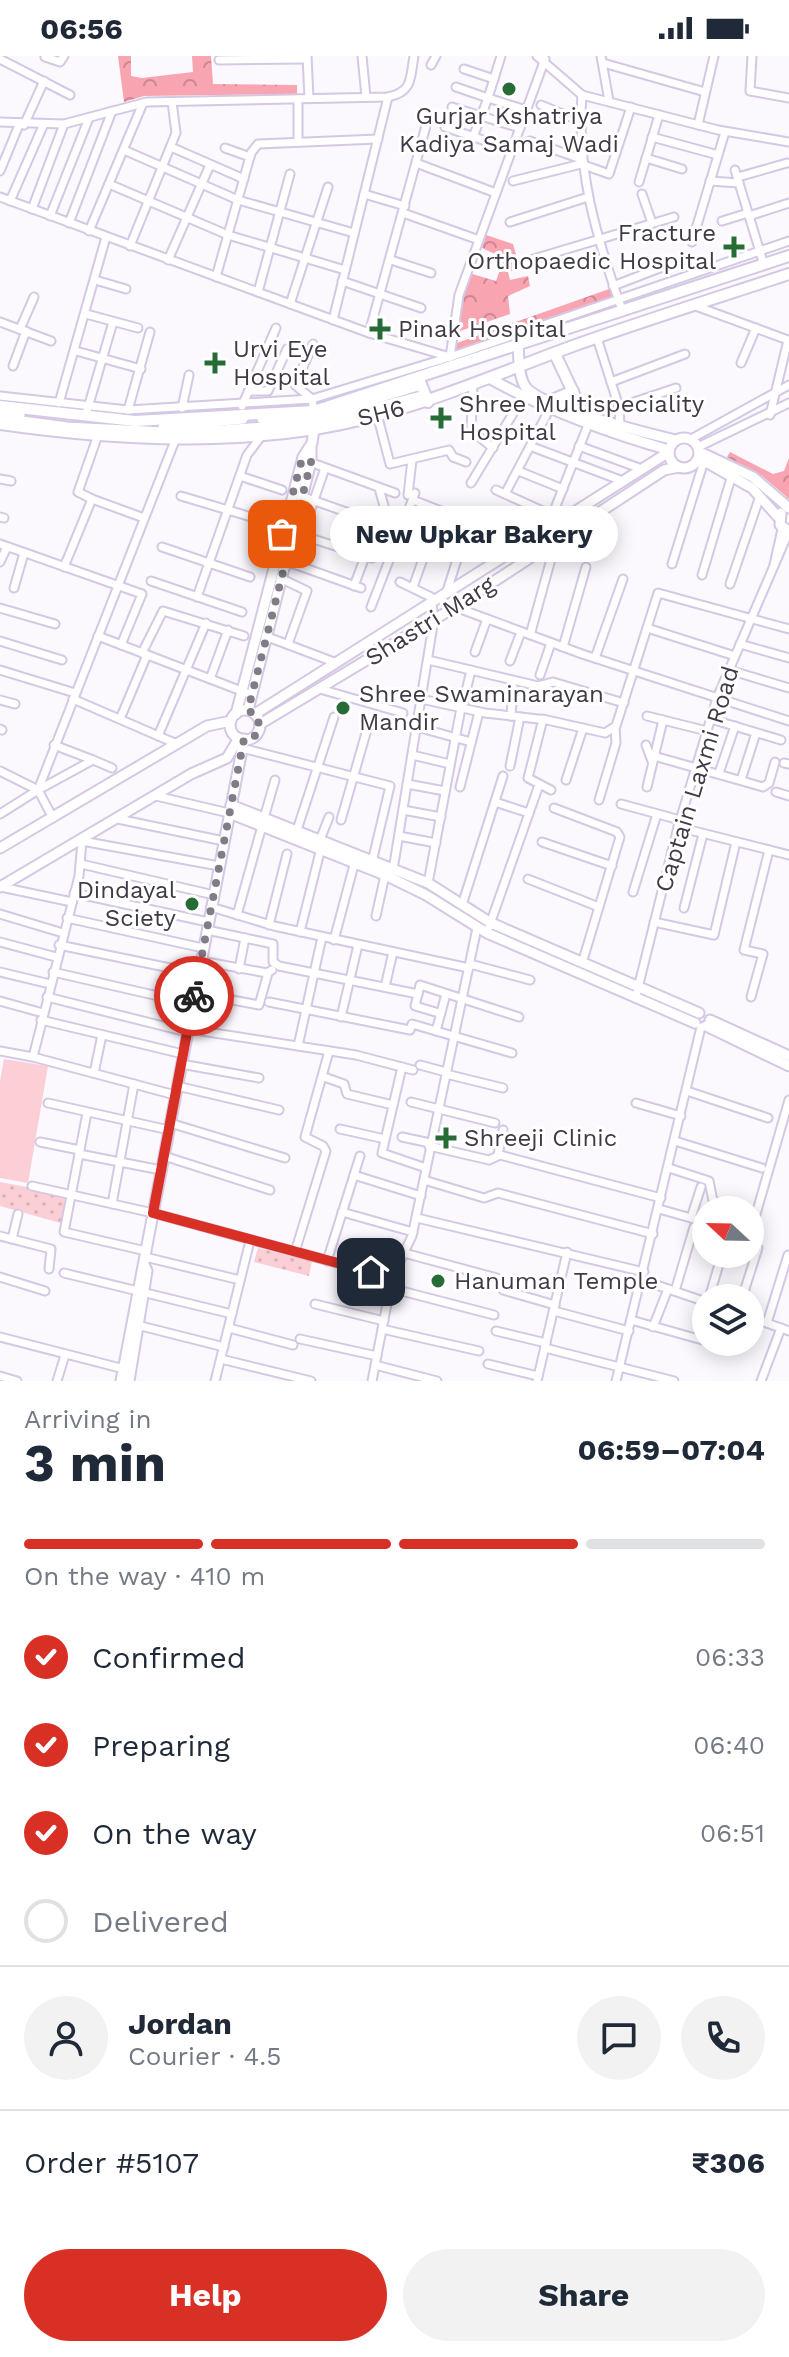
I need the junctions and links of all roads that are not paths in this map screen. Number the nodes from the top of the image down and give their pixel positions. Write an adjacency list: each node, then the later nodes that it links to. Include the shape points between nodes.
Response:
1 (64, 56): 8 (street, via 60,62)
2 (362, 56): 23 (street)
3 (414, 56): 24 (street, via 410,85)
4 (436, 56): 15 (street)
5 (501, 56): 17 (street)
6 (714, 56): 20 (street)
7 (752, 56): 27 (street, via 750,91)
8 (45, 57)
9 (307, 57): 10 (street); 25 (street)
10 (244, 58): 13 (street)
11 (541, 58): 22 (street); 35 (street)
12 (0, 59): 18 (street)
13 (219, 60)
14 (602, 60): 20 (street); 29 (street)
15 (431, 65)
16 (464, 69): 17 (street)
17 (494, 79): 26 (street)
18 (44, 81): 21 (street); 43 (street)
19 (456, 87): 26 (street)
20 (705, 92): 44 (street)
21 (70, 95)
22 (582, 95): 29 (street); 40 (street)
23 (366, 97): 24 (street); 25 (street)
24 (388, 97): 52 (street)
25 (309, 98): 28 (street)
26 (488, 98): 35 (street); 38 (street)
27 (789, 98)
28 (298, 99): 30 (street); 53 (street)
29 (609, 101): 34 (street)
30 (172, 102): 31 (street); 56 (street, via 177,130)
31 (143, 103): 36 (street); 58 (street)
32 (541, 105): 40 (street)
33 (452, 107): 38 (street)
34 (631, 107): 37 (street); 63 (street, via 610,173)
35 (526, 110): 48 (street)
36 (112, 111): 39 (street); 98 (street)
37 (659, 115): 44 (street); 51 (street)
38 (482, 116): 48 (street); 50 (street)
39 (89, 118): 42 (street); 92 (street)
40 (580, 121): 63 (street)
41 (0, 122): 43 (street)
42 (64, 124): 45 (street); 88 (street)
43 (21, 125): 45 (street); 69 (street)
44 (698, 125): 49 (street)
45 (43, 126): 85 (street)
46 (426, 126): 64 (street)
47 (445, 127): 50 (street)
48 (520, 128): 59 (street)
49 (725, 132): 55 (street); 60 (street)
50 (473, 137): 59 (street)
51 (652, 137): 60 (street); 62 (street)
52 (378, 139): 53 (street); 80 (street)
53 (298, 141): 61 (street, via 258,144)
54 (530, 141): 63 (street)
55 (789, 142)
56 (171, 147): 66 (street); 67 (street)
57 (225, 148): 61 (street)
58 (124, 150): 67 (street); 76 (street)
59 (512, 150): 79 (street)
60 (718, 155): 74 (street)
61 (250, 157): 72 (street)
62 (646, 158): 68 (street); 75 (street)
63 (581, 162): 73 (street); 83 (street)
64 (416, 163): 79 (street); 89 (street)
65 (787, 163): 71 (street)
66 (210, 165): 72 (street); 77 (street)
67 (163, 167): 77 (street); 86 (street)
68 (682, 169)
69 (0, 171)
70 (290, 174): 90 (street)
71 (737, 177): 74 (street); 91 (street)
72 (244, 179): 84 (street)
73 (513, 181)
74 (710, 181): 107 (street)
75 (639, 182)
76 (109, 184): 86 (street); 100 (street)
77 (202, 184): 84 (street); 94 (street)
78 (328, 187): 96 (street)
79 (496, 193): 104 (street)
80 (364, 194): 89 (street); 101 (street)
81 (642, 194): 99 (street)
82 (0, 197): 85 (street)
83 (588, 197): 97 (street); 105 (street)
84 (238, 200): 90 (street); 102 (street)
85 (10, 201): 88 (street)
86 (150, 201): 94 (street); 108 (street)
87 (789, 203): 91 (street)
88 (32, 209): 92 (street)
89 (404, 210): 104 (street); 114 (street)
90 (280, 211): 96 (street); 109 (street)
91 (749, 215): 95 (street); 110 (street)
92 (50, 216): 98 (street)
93 (674, 217): 99 (street)
94 (187, 218): 102 (street); 113 (street)
95 (722, 221)
96 (316, 222): 101 (street); 112 (street)
97 (510, 222)
98 (69, 223): 100 (street)
99 (652, 223): 105 (street)
100 (89, 231): 103 (street)
101 (354, 233): 118 (street)
102 (228, 235): 109 (street); 121 (street)
103 (106, 237): 108 (street); 122 (street)
104 (479, 240): 153 (street, via 459,295)
105 (597, 240): 115 (street); 124 (street)
106 (789, 241): 110 (street)
107 (692, 242)
108 (130, 246): 113 (street)
109 (270, 247): 112 (street); 126 (street)
110 (760, 251): 116 (street); 130 (street)
111 (789, 256): 116 (main road)
112 (305, 258): 118 (street); 129 (street)
113 (168, 260): 121 (street)
114 (391, 260): 119 (street); 127 (street)
115 (520, 263)
116 (764, 265): 130 (main road)
117 (665, 266): 124 (street)
118 (345, 270): 123 (street)
119 (431, 273)
120 (789, 274): 131 (main road, SH6)
121 (216, 277): 126 (street)
122 (95, 280): 125 (street); 133 (street)
123 (342, 281): 127 (street); 134 (street)
124 (613, 286): 130 (street)
125 (126, 289)
126 (258, 292): 129 (street)
127 (382, 295): 132 (street); 142 (street)
128 (34, 297): 140 (street)
129 (290, 304): 134 (street)
130 (620, 305): 144 (main road)
131 (693, 305): 139 (street); 143 (main road, SH6)
132 (421, 308)
133 (86, 314): 136 (street); 149 (street)
134 (333, 320): 142 (street)
135 (0, 322): 140 (street)
136 (113, 322): 137 (street); 152 (street)
137 (138, 328)
138 (276, 328): 165 (street)
139 (756, 328): 147 (street); 154 (street)
140 (23, 330): 145 (street); 155 (street)
141 (150, 332): 156 (street)
142 (369, 333): 153 (street)
143 (597, 338): 150 (main road, SH6); 160 (street)
144 (518, 339): 153 (main road); 157 (street)
145 (51, 341)
146 (313, 344): 170 (street, via 295,385)
147 (789, 344): 167 (street)
148 (287, 349): 165 (street, via 268,391)
149 (76, 351): 152 (street); 171 (street)
150 (555, 354): 157 (main road, SH6); 166 (main road)
151 (685, 354): 160 (street)
152 (103, 358): 156 (street); 178 (street)
153 (452, 362): 164 (main road); 170 (street)
154 (741, 363)
155 (13, 366)
156 (141, 369): 181 (street)
157 (520, 369): 159 (main road, SH6); 168 (street)
158 (189, 375): 175 (street)
159 (491, 379): 162 (main road, SH6); 168 (street)
160 (611, 382): 174 (street)
161 (789, 385): 167 (street)
162 (473, 386): 164 (main road, SH6); 192 (street, via 471,430)
163 (676, 388): 174 (street)
164 (424, 390): 180 (main road, SH6); 183 (street); 183 (main road, SH6, via 345,402)
165 (250, 391): 177 (street)
166 (573, 391): 173 (main road); 179 (main road)
167 (776, 392): 182 (street); 195 (street)
168 (525, 393): 173 (street); 192 (street)
169 (0, 396): 171 (street)
170 (312, 399): 177 (street); 183 (street)
171 (59, 403): 178 (street)
172 (789, 403): 182 (street)
173 (550, 406): 179 (street); 185 (street); 225 (street, via 502,490)
174 (619, 407): 186 (street)
175 (182, 408): 177 (street); 181 (street)
176 (0, 409): 178 (main road, SH6); 183 (street, via 65,422 168,427 248,419)
177 (241, 411): 181 (main road, SH6); 183 (main road, SH6)
178 (87, 412): 181 (main road, SH6)
179 (583, 413): 186 (street)
180 (377, 414): 183 (main road, SH6); 196 (street, via 387,462)
181 (127, 415)
182 (770, 415): 195 (street)
183 (315, 420): 184 (street, via 177,433); 187 (main road, SH6); 197 (street)
184 (0, 421): 188 (main road, SH6)
185 (588, 425): 191 (street); 194 (street)
186 (620, 425): 190 (street)
187 (263, 434): 189 (main road, SH6); 205 (street)
188 (98, 435): 189 (main road, SH6); 218 (street, via 78,492)
189 (176, 438): 224 (street)
190 (675, 440): 194 (street); 195 (street)
191 (579, 446): 199 (street); 202 (street)
192 (493, 448): 209 (street)
193 (535, 448): 199 (street)
194 (669, 451): 200 (street); 202 (street, Shastri Marg)
195 (698, 451): 200 (street, Shastri Marg, via 693,465); 204 (street); 220 (street, via 753,477); 241 (street)
196 (412, 460): 198 (street, via 449,450); 216 (street)
197 (306, 461): 201 (street); 215 (street); 238 (street)
198 (466, 462)
199 (573, 462): 207 (street); 211 (street)
200 (679, 467): 233 (street, Shastri Marg, via 664,470)
201 (325, 468): 210 (street); 219 (street)
202 (639, 468): 207 (street, Shastri Marg)
203 (521, 472): 211 (street)
204 (732, 475): 217 (street); 244 (street)
205 (240, 476): 212 (street); 221 (street)
206 (0, 479): 208 (street)
207 (620, 480): 225 (street, Shastri Marg)
208 (11, 481)
209 (471, 483)
210 (379, 488): 213 (street); 228 (street, via 384,506)
211 (563, 489): 225 (street)
212 (282, 490)
213 (395, 493)
214 (181, 496): 221 (street)
215 (301, 496): 219 (street); 230 (street)
216 (412, 496): 222 (street); 257 (street)
217 (760, 496): 226 (street); 250 (street)
218 (92, 499): 224 (street); 242 (street)
219 (315, 500): 228 (street); 231 (street)
220 (789, 508): 226 (street)
221 (228, 510): 227 (street); 240 (street)
222 (440, 511): 252 (street); 254 (street, via 466,519 470,526)
223 (485, 514): 232 (street)
224 (144, 518): 251 (street)
225 (556, 518): 232 (street, Shastri Marg)
226 (779, 518): 229 (street)
227 (268, 522)
228 (380, 524): 237 (street)
229 (787, 530): 261 (street, Captain Laxmi Road)
230 (291, 531): 231 (street); 238 (street)
231 (303, 535): 237 (street); 238 (street)
232 (537, 535): 254 (street, Shastri Marg)
233 (556, 540): 258 (street, Shastri Marg); 271 (street)
234 (4, 546): 236 (street); 239 (street)
235 (162, 547): 240 (street)
236 (24, 553): 242 (street); 253 (street)
237 (369, 557): 238 (street, via 357,587)
238 (284, 561): 246 (street); 270 (street)
239 (0, 562)
240 (209, 563): 245 (street); 255 (street)
241 (672, 564)
242 (64, 567): 251 (street)
243 (586, 567): 279 (street)
244 (702, 575)
245 (250, 577)
246 (280, 578): 270 (street); 276 (street, via 307,591)
247 (623, 579): 283 (street)
248 (151, 581): 255 (street)
249 (400, 582): 252 (street)
250 (730, 584)
251 (117, 586): 272 (street); 278 (street, via 142,594)
252 (413, 587): 256 (street)
253 (14, 588)
254 (446, 594): 256 (street, Shastri Marg)
255 (197, 597): 260 (street)
256 (434, 601): 262 (street); 288 (street, Shastri Marg)
257 (371, 607)
258 (455, 607): 262 (street, Shastri Marg); 263 (street)
259 (0, 608): 265 (street)
260 (242, 612)
261 (751, 618): 266 (street, via 660,592); 267 (street); 277 (street, Captain Laxmi Road)
262 (434, 619): 286 (street); 298 (street, Shastri Marg)
263 (487, 619): 269 (street); 280 (street)
264 (206, 623): 268 (street); 281 (street, via 163,611); 292 (street)
265 (55, 624)
266 (647, 628): 282 (street); 293 (street)
267 (789, 629)
268 (228, 630): 273 (street); 295 (street)
269 (521, 632): 271 (street); 287 (street)
270 (261, 634): 276 (street); 299 (street); 300 (street)
271 (530, 635): 275 (street)
272 (98, 636): 278 (street); 301 (street)
273 (244, 636)
274 (0, 641): 285 (street)
275 (551, 643): 279 (street); 294 (street)
276 (288, 644): 288 (street)
277 (740, 644): 282 (street, Captain Laxmi Road); 284 (street)
278 (121, 645): 281 (street)
279 (563, 647): 283 (street)
280 (475, 652)
281 (145, 654): 292 (street); 316 (street)
282 (735, 656): 291 (street, Captain Laxmi Road)
283 (595, 658): 293 (street)
284 (789, 658)
285 (62, 660)
286 (428, 660): 290 (street); 303 (street)
287 (510, 661)
288 (334, 662): 308 (street, Shastri Marg)
289 (0, 670): 301 (street)
290 (471, 670): 305 (street, via 538,686 553,682); 307 (street)
291 (729, 670): 297 (street); 302 (street, Captain Laxmi Road)
292 (188, 671): 295 (street); 329 (street)
293 (634, 671): 302 (street); 305 (street)
294 (540, 675)
295 (210, 679): 299 (street)
296 (513, 687): 311 (street)
297 (789, 688)
298 (320, 689): 310 (street); 321 (street, Shastri Marg)
299 (241, 690): 300 (street); 313 (street)
300 (252, 695): 308 (street)
301 (74, 696): 316 (street); 335 (street)
302 (717, 698): 318 (street, Captain Laxmi Road); 320 (street)
303 (421, 699): 307 (street); 324 (street)
304 (0, 700): 306 (street)
305 (624, 703): 325 (street)
306 (15, 704)
307 (462, 708): 309 (street); 330 (street)
308 (252, 712): 313 (street); 321 (street)
309 (479, 712): 311 (street); 333 (street)
310 (403, 713)
311 (511, 716): 315 (street)
312 (647, 716): 319 (street)
313 (233, 717): 332 (street, via 231,729); 334 (street)
314 (334, 717): 345 (street)
315 (520, 717): 317 (street); 344 (street)
316 (120, 719): 329 (street)
317 (543, 719): 326 (street); 355 (street, via 528,778)
318 (711, 719): 323 (street); 327 (street, Captain Laxmi Road)
319 (663, 720): 327 (street); 338 (street)
320 (789, 721)
321 (260, 724): 332 (street, via 254,737)
322 (368, 726): 349 (street)
323 (735, 726): 328 (street); 348 (street)
324 (417, 727): 330 (street); 337 (street)
325 (615, 727): 326 (street, via 605,733); 364 (street, via 616,743)
326 (583, 728): 352 (street)
327 (707, 731): 343 (street, Captain Laxmi Road)
328 (756, 733): 331 (street); 353 (street)
329 (158, 736): 334 (street)
330 (455, 737): 333 (street); 342 (street)
331 (781, 740)
332 (242, 742): 345 (street); 362 (street, via 227,758); 368 (street)
333 (471, 742): 356 (street)
334 (177, 744): 375 (street)
335 (54, 745): 339 (street); 358 (street)
336 (646, 745): 338 (street)
337 (412, 755): 342 (street); 354 (street)
338 (654, 759): 343 (street); 357 (street)
339 (93, 760): 346 (street); 358 (street)
340 (775, 762): 353 (street, via 767,787)
341 (0, 763): 347 (street)
342 (450, 764): 360 (street)
343 (696, 765): 348 (street); 379 (street, Captain Laxmi Road)
344 (510, 766)
345 (318, 767): 349 (street); 380 (street)
346 (112, 768)
347 (0, 771): 358 (street)
348 (719, 773): 353 (street)
349 (355, 776): 377 (street); 394 (street, via 390,788)
350 (503, 776): 365 (street)
351 (275, 780): 378 (street)
352 (566, 780)
353 (741, 780)
354 (407, 784): 360 (street); 369 (street)
355 (539, 785): 359 (street); 370 (street)
356 (460, 787)
357 (647, 787)
358 (38, 790): 371 (street); 375 (street)
359 (551, 790)
360 (445, 791): 374 (street)
361 (776, 792): 363 (street)
362 (156, 796): 368 (street); 376 (street)
363 (789, 796)
364 (599, 800)
365 (495, 802): 370 (street); 407 (street)
366 (621, 804): 372 (street)
367 (554, 808): 398 (street, via 619,834)
368 (230, 809): 378 (street); 385 (street)
369 (403, 810): 374 (street); 382 (street)
370 (529, 813): 418 (street)
371 (0, 814)
372 (657, 814): 379 (street); 403 (street)
373 (329, 817): 383 (street)
374 (441, 817): 388 (street)
375 (53, 818): 389 (street)
376 (118, 819): 384 (street); 385 (street)
377 (341, 820)
378 (263, 822): 380 (street); 391 (street); 412 (street)
379 (679, 824): 381 (street); 415 (street, Captain Laxmi Road)
380 (297, 830): 383 (street)
381 (703, 834): 387 (street); 410 (street)
382 (399, 836): 388 (street); 399 (street)
383 (320, 840): 394 (street)
384 (82, 841): 395 (street); 397 (street); 402 (street)
385 (224, 841): 397 (street)
386 (542, 842): 398 (street)
387 (736, 842): 390 (street); 415 (street, via 714,935)
388 (436, 843): 401 (street)
389 (0, 848)
390 (769, 850): 393 (street); 448 (street, via 744,950 763,954)
391 (320, 852): 396 (street); 419 (street)
392 (287, 854): 416 (street)
393 (789, 855)
394 (372, 862): 399 (street)
395 (81, 864): 404 (street); 405 (street)
396 (354, 865): 399 (street); 423 (street)
397 (219, 866): 405 (street)
398 (612, 866): 409 (street)
399 (389, 872): 401 (street); 413 (street); 418 (street)
400 (528, 879): 409 (street)
401 (428, 883): 407 (street)
402 (1, 887): 406 (street)
403 (633, 892)
404 (74, 893): 406 (street); 417 (street)
405 (214, 895): 408 (street)
406 (72, 902): 414 (street)
407 (462, 905): 418 (street)
408 (211, 907): 412 (street); 417 (street)
409 (599, 907): 430 (street)
410 (684, 908)
411 (0, 914): 420 (street)
412 (237, 915): 416 (street)
413 (376, 916)
414 (67, 918): 420 (street); 427 (street)
415 (654, 922): 443 (street, Captain Laxmi Road)
416 (269, 925): 419 (street)
417 (208, 926): 422 (street); 427 (street)
418 (485, 928): 430 (street); 433 (street); 450 (street)
419 (300, 932): 421 (street)
420 (63, 933): 425 (street)
421 (322, 937): 423 (street); 438 (street)
422 (245, 938): 432 (street, via 273,944); 434 (street)
423 (334, 940): 426 (street)
424 (0, 942): 429 (street)
425 (59, 945): 429 (street); 439 (street)
426 (358, 945): 428 (street); 440 (street)
427 (203, 948): 431 (street)
428 (393, 952): 433 (street); 444 (street)
429 (56, 957): 436 (street)
430 (583, 960): 443 (street)
431 (201, 961): 434 (street); 439 (street)
432 (276, 965): 437 (street); 438 (street)
433 (470, 966): 441 (street); 451 (street)
434 (239, 969): 437 (street)
435 (0, 972): 442 (street)
436 (53, 972): 442 (street); 449 (street)
437 (268, 973): 449 (street, via 259,1005)
438 (314, 973): 440 (street); 454 (street)
439 (199, 974): 449 (street)
440 (349, 980): 444 (street); 457 (street)
441 (530, 980)
442 (50, 984): 447 (street)
443 (639, 985): 450 (street, Captain Laxmi Road); 459 (street, via 699,1013)
444 (385, 987): 445 (street)
445 (418, 994): 446 (street, via 420,985); 455 (street, via 415,1006)
446 (446, 994): 451 (street); 455 (street)
447 (47, 997): 456 (street); 460 (street)
448 (751, 997)
449 (194, 998): 460 (street)
450 (635, 998): 459 (street)
451 (462, 999): 458 (street); 463 (street)
452 (0, 1001): 456 (street)
453 (269, 1002): 454 (street)
454 (306, 1010): 457 (street); 464 (street)
455 (439, 1013): 461 (street)
456 (42, 1016): 462 (street); 469 (street)
457 (341, 1017): 461 (street)
458 (519, 1017)
459 (703, 1024): 468 (street); 471 (street); 480 (street)
460 (188, 1030): 464 (street); 470 (street)
461 (436, 1031): 463 (street)
462 (102, 1035): 470 (street); 473 (street)
463 (454, 1036): 467 (street); 474 (street)
464 (298, 1046): 466 (street)
465 (0, 1051): 469 (street)
466 (329, 1051): 472 (street); 475 (street)
467 (512, 1053)
468 (789, 1056)
469 (33, 1057): 473 (street)
470 (182, 1059): 476 (street); 479 (street)
471 (789, 1065)
472 (402, 1067): 474 (street); 485 (street)
473 (94, 1073): 477 (street)
474 (446, 1073): 478 (street); 486 (street)
475 (324, 1077): 485 (street, via 344,1084 347,1094); 534 (street, via 305,1137 326,1151)
476 (259, 1078)
477 (134, 1084): 479 (street); 491 (street)
478 (503, 1088)
479 (176, 1090): 487 (street); 493 (street)
480 (687, 1091): 489 (street); 490 (street)
481 (789, 1100): 519 (street)
482 (411, 1102): 486 (street)
483 (48, 1103): 488 (street)
484 (636, 1103): 489 (street)
485 (393, 1105): 497 (street)
486 (438, 1108): 492 (street); 500 (street)
487 (279, 1110)
488 (87, 1113): 491 (street); 501 (street)
489 (681, 1116): 498 (street)
490 (768, 1118)
491 (127, 1121): 493 (street); 506 (street)
492 (495, 1123)
493 (169, 1127): 503 (street); 505 (street)
494 (340, 1129): 497 (street)
495 (503, 1130): 502 (street)
496 (402, 1137): 500 (street)
497 (385, 1139): 507 (street, via 384,1157)
498 (675, 1141): 508 (street); 509 (street)
499 (40, 1142): 501 (street)
500 (430, 1144): 502 (street, via 489,1160); 507 (street)
501 (80, 1152): 506 (street); 516 (street)
502 (498, 1155): 520 (street)
503 (164, 1156): 510 (street); 515 (street)
504 (360, 1156): 511 (street)
505 (285, 1158)
506 (119, 1162): 510 (street); 521 (street)
507 (426, 1168): 512 (street)
508 (669, 1168): 518 (street, via 709,1181); 520 (street)
509 (762, 1168)
510 (161, 1170): 524 (street)
511 (354, 1175): 517 (street); 523 (street)
512 (424, 1180): 517 (street); 530 (street, via 484,1198 498,1193)
513 (32, 1186): 516 (street)
514 (701, 1187): 527 (street)
515 (270, 1190)
516 (73, 1195): 521 (street); 538 (street, via 64,1232)
517 (421, 1196): 526 (street)
518 (712, 1196)
519 (761, 1196)
520 (661, 1198): 522 (street)
521 (112, 1204): 524 (street)
522 (659, 1209): 527 (street); 530 (street)
523 (342, 1212): 528 (street); 539 (street)
524 (153, 1213): 533 (street); 538 (street)
525 (18, 1214): 532 (street)
526 (417, 1218): 528 (street); 535 (street)
527 (691, 1218)
528 (413, 1232): 536 (street)
529 (692, 1233): 547 (street)
530 (653, 1234): 542 (street)
531 (0, 1236): 532 (street)
532 (12, 1239): 540 (street, via 51,1249)
533 (250, 1241): 534 (street); 545 (street)
534 (295, 1252): 539 (street)
535 (567, 1252): 542 (street); 552 (street)
536 (404, 1253): 544 (street); 552 (street, via 497,1278 503,1290)
537 (788, 1255): 557 (street)
538 (145, 1257): 545 (street); 549 (street)
539 (327, 1261): 544 (street)
540 (49, 1269)
541 (64, 1273): 549 (street)
542 (643, 1276): 547 (street); 555 (street)
543 (0, 1277): 548 (street)
544 (392, 1278): 546 (street)
545 (240, 1280): 553 (street)
546 (390, 1288): 554 (street); 559 (street)
547 (672, 1290): 550 (street); 560 (street)
548 (45, 1291)
549 (140, 1291): 553 (street); 558 (street)
550 (692, 1296)
551 (315, 1304): 559 (street)
552 (554, 1308): 564 (street); 569 (street)
553 (232, 1314): 561 (street)
554 (494, 1315)
555 (631, 1320): 560 (street); 564 (street)
556 (764, 1322): 557 (street)
557 (767, 1323): 562 (street)
558 (134, 1324): 570 (street); 577 (street)
559 (383, 1325): 571 (street); 574 (street)
560 (653, 1327): 566 (street)
561 (229, 1328): 568 (street); 570 (street)
562 (785, 1330): 589 (street)
563 (496, 1331): 569 (street)
564 (629, 1331): 576 (street)
565 (0, 1337): 572 (street)
566 (692, 1337)
567 (300, 1339): 574 (street)
568 (293, 1345)
569 (546, 1345): 576 (street); 579 (street)
570 (224, 1347): 573 (street)
571 (479, 1351)
572 (65, 1355): 577 (street); 581 (street)
573 (221, 1359): 583 (street); 584 (street)
574 (376, 1360): 585 (street); 586 (street)
575 (488, 1364): 579 (street)
576 (620, 1367): 587 (street); 588 (street)
577 (127, 1374): 582 (street)
578 (0, 1376): 580 (street)
579 (538, 1378)
580 (17, 1381)
581 (57, 1381)
582 (121, 1381)
583 (215, 1381)
584 (311, 1381)
585 (372, 1381)
586 (437, 1381)
587 (616, 1381)
588 (674, 1381)
589 (761, 1381)

